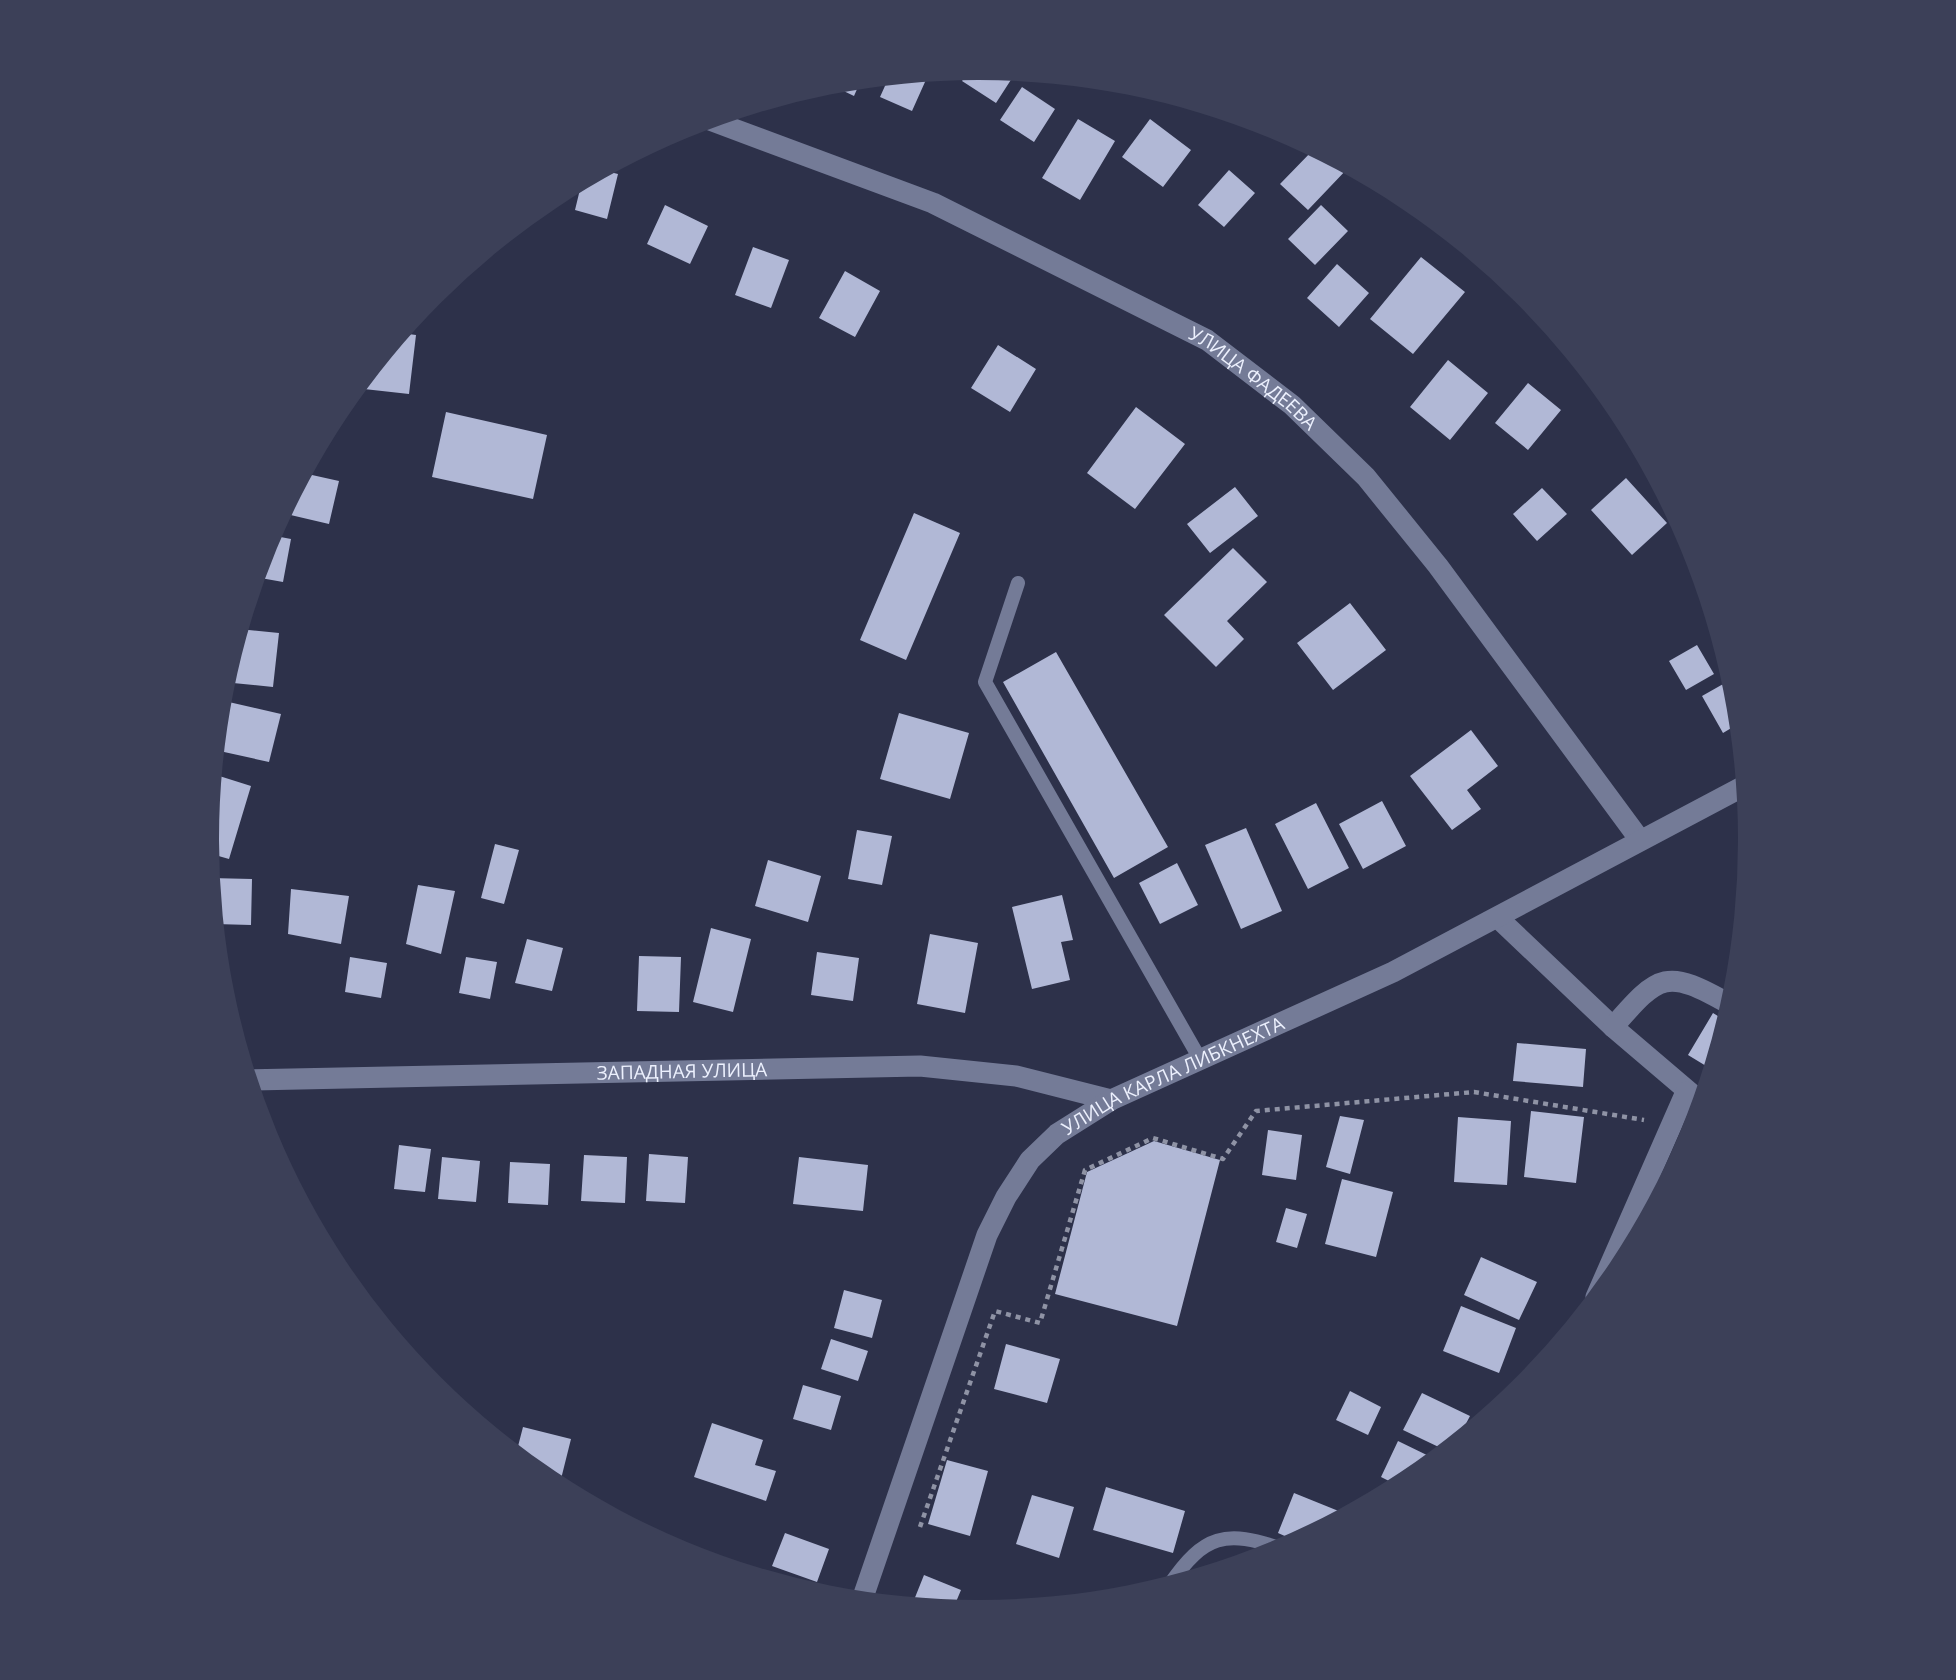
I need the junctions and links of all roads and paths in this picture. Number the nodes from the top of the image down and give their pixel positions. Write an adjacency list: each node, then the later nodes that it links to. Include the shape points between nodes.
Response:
1 (722, 125): 4 (main road, УЛИЦА ФАДЕЕВА, via 946,209 1207,340 1292,405 1366,477 1438,566)
2 (1018, 583): 8 (lane, via 985,682)
3 (1736, 790): 4 (main road, УЛИЦА КАРЛА ЛИБКНЕХТА)
4 (1640, 840): 5 (main road, УЛИЦА КАРЛА ЛИБКНЕХТА)
5 (1498, 918): 7 (main road); 8 (main road, УЛИЦА КАРЛА ЛИБКНЕХТА, via 1393,972)
6 (1721, 998): 7 (main road, via 1698,986 1671,980 1647,988)
7 (1614, 1027): 10 (main road)
8 (1200, 1059): 11 (main road, УЛИЦА КАРЛА ЛИБКНЕХТА)
9 (258, 1080): 11 (main road, ЗАПАДНАЯ УЛИЦА, via 920,1066 1016,1076)
10 (1693, 1096)
11 (1111, 1100): 18 (main road, УЛИЦА КАРЛА ЛИБКНЕХТА, via 1057,1134 1030,1160 1006,1196 988,1235)
12 (1691, 1101): 13 (main road)
13 (1670, 1129): 14 (main road); 15 (path, via 1655,1122 1474,1092 1256,1111 1223,1159 1153,1138 1085,1170 1040,1323 996,1311)
14 (1615, 1254)
15 (917, 1537)
16 (1264, 1544): 17 (lane, via 1244,1538 1215,1540 1196,1550)
17 (1179, 1573)
18 (865, 1591)

